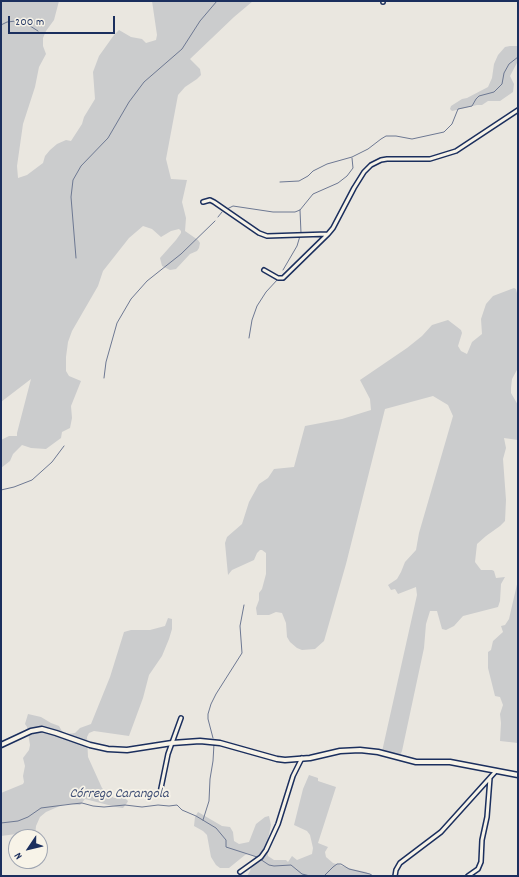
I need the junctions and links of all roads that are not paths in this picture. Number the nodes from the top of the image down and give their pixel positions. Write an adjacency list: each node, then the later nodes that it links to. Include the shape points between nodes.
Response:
1 (518, 110): 3 (street, via 456,151 435,159 387,159 371,165 354,188)
2 (203, 202): 3 (street, via 214,202 266,236)
3 (328, 234): 4 (street, via 283,278)
4 (264, 270)
5 (181, 718): 6 (street)
6 (172, 743): 7 (street, via 127,750 108,749 42,729 31,731); 9 (street, via 215,742 277,759); 13 (street)
7 (2, 745): 8 (street)
8 (1, 750)
9 (302, 758): 10 (street, via 360,750 416,762 446,762); 14 (street, via 266,850)
10 (496, 771): 11 (street); 12 (street)
11 (518, 775)
12 (490, 778): 15 (street, via 440,832 400,863); 16 (street, via 481,862 478,869)
13 (160, 792)
14 (240, 872)
15 (395, 876)
16 (468, 876)

